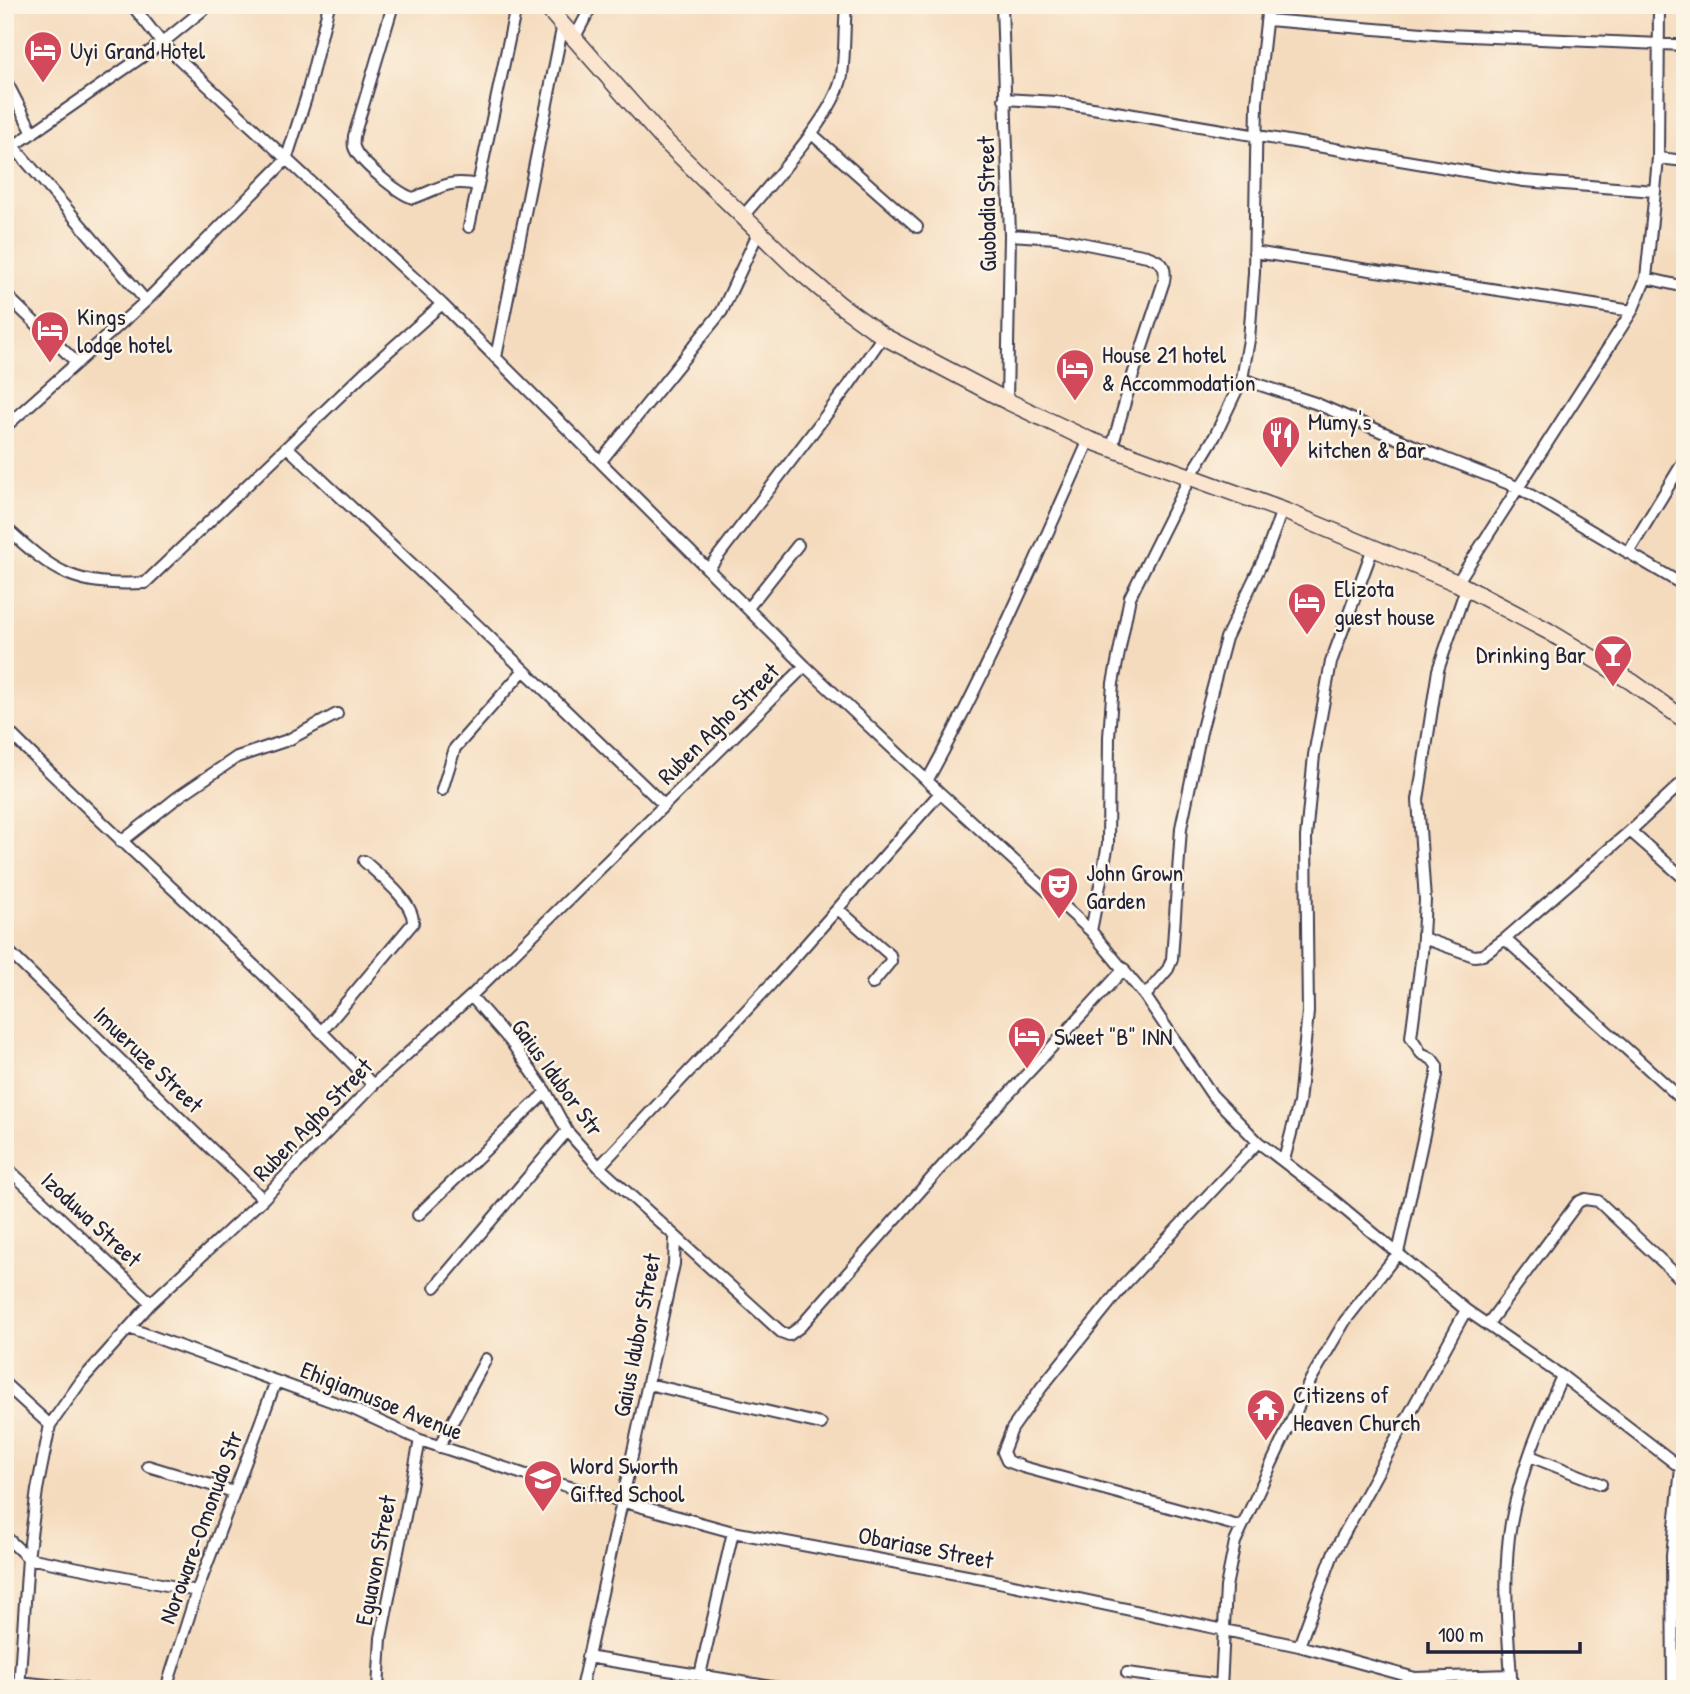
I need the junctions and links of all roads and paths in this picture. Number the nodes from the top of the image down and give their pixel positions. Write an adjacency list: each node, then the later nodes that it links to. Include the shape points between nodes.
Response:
1 (132, 5): 15 (street)
2 (209, 5): 15 (street)
3 (329, 5): 25 (street)
4 (393, 5): 27 (street, via 354,148 360,158 413,198 448,183)
5 (545, 5): 13 (street)
6 (592, 5): 14 (street)
7 (846, 5): 21 (street, via 842,76)
8 (1002, 5): 19 (street, Guobadia Street)
9 (1268, 5): 12 (street)
10 (1659, 5): 16 (street)
11 (516, 8): 27 (street)
12 (1268, 20): 16 (street, via 1446,35); 22 (street)
13 (563, 24): 14 (street); 42 (street)
14 (575, 37): 29 (street, via 662,138)
15 (162, 43): 20 (street); 25 (street)
16 (1659, 43): 17 (street); 24 (street)
17 (1685, 46)
18 (5, 79): 20 (street)
19 (1004, 99): 22 (street, via 1057,102); 33 (street, Guobadia Street)
20 (33, 133): 23 (street)
21 (812, 134): 29 (street); 31 (street)
22 (1255, 135): 28 (street, via 1524,181); 34 (street)
23 (9, 149): 38 (street)
24 (1658, 158): 26 (street); 28 (street)
25 (286, 160): 38 (street); 39 (street)
26 (1685, 161)
27 (478, 185): 30 (street)
28 (1655, 191): 35 (street)
29 (744, 215): 32 (street)
30 (469, 227)
31 (917, 227)
32 (759, 231): 41 (street, via 831,297); 51 (street, via 722,311)
33 (1010, 235): 45 (street, Guobadia Street); 49 (street, via 1056,238 1147,256 1164,265 1164,281)
34 (1254, 251): 40 (street); 44 (street)
35 (1646, 278): 36 (street); 40 (street)
36 (1685, 287)
37 (5, 294): 43 (street)
38 (146, 301): 43 (street)
39 (442, 304): 42 (street); 48 (street)
40 (1632, 311): 53 (street)
41 (883, 336): 45 (street); 59 (street)
42 (496, 357): 51 (street)
43 (77, 363): 46 (street)
44 (1242, 379): 52 (street); 53 (street, via 1315,403)
45 (1007, 401): 47 (street)
46 (5, 427)
47 (1089, 440): 49 (street); 69 (street)
48 (287, 447): 55 (street, via 145,583 81,580 53,568); 64 (street)
49 (1112, 447): 52 (street)
50 (1685, 458): 58 (street)
51 (601, 461): 59 (street)
52 (1190, 477): 54 (street); 78 (street, via 1130,597 1121,632 1109,737 1108,844)
53 (1517, 487): 58 (street); 60 (street)
54 (1282, 510): 57 (street); 85 (street, via 1226,638 1181,828 1172,959)
55 (5, 527)
56 (798, 545): 62 (street)
57 (1373, 548): 60 (street); 92 (street, via 1331,662 1314,755 1306,837 1308,1012 1299,1102)
58 (1628, 553): 61 (street)
59 (709, 568): 62 (street)
60 (1461, 586): 66 (street, via 1548,631); 79 (street, via 1438,670 1418,800)
61 (1685, 586)
62 (748, 608): 63 (street)
63 (805, 666): 69 (street); 72 (street, Ruben Agho Street)
64 (524, 670): 70 (street, via 455,748); 72 (street)
65 (337, 714): 74 (street, via 288,740 237,757)
66 (1685, 720)
67 (5, 728): 74 (street)
68 (1685, 780): 73 (street)
69 (927, 781): 71 (street)
70 (442, 790)
71 (940, 793): 77 (street); 78 (street)
72 (664, 805): 84 (street, Ruben Agho Street)
73 (1630, 831): 76 (street); 80 (street)
74 (121, 842): 86 (street)
75 (364, 861): 86 (street, via 408,905 413,923)
76 (1685, 879)
77 (838, 909): 83 (street, via 890,956); 94 (street)
78 (1091, 930): 82 (street)
79 (1423, 938): 80 (street, via 1474,956); 98 (street, via 1411,1037 1421,1053 1433,1059 1437,1075)
80 (1505, 939): 89 (street)
81 (5, 948): 95 (street, Imueruze Street)
82 (1124, 969): 85 (street); 97 (street, Gaius Idubor Str, via 789,1335)
83 (873, 984)
84 (471, 996): 87 (street, Ruben Agho Street); 88 (street, Gaius Idubor Str)
85 (1145, 996): 91 (street, via 1212,1095)
86 (322, 1031): 87 (street)
87 (373, 1085): 95 (street, Ruben Agho Street)
88 (546, 1092): 90 (street, Gaius Idubor Str); 96 (street)
89 (1685, 1102)
90 (567, 1131): 94 (street, Gaius Idubor Str); 100 (street)
91 (1258, 1143): 92 (street); 120 (street, via 1123,1286 1041,1388 1012,1429 1003,1452 1007,1461 1023,1467)
92 (1284, 1160): 98 (street)
93 (5, 1166): 101 (street, Izoduwa Street)
94 (599, 1167): 97 (street, Gaius Idubor Str)
95 (263, 1199): 101 (street, Ruben Agho Street)
96 (418, 1215)
97 (676, 1236): 109 (street, Gaius Idubor Street)
98 (1398, 1253): 102 (street); 120 (street, via 1345,1321 1311,1379)
99 (1685, 1283): 103 (street, via 1598,1201 1585,1199 1578,1202)
100 (435, 1287)
101 (151, 1303): 104 (street, Ruben Agho Street)
102 (1466, 1310): 103 (street); 127 (street, via 1333,1554)
103 (1487, 1325): 106 (street)
104 (129, 1328): 107 (street, Ehigiamusoe Avenue); 111 (street, Ruben Agho Street, via 82,1380)
105 (486, 1359): 113 (street)
106 (1562, 1376): 114 (street); 116 (street)
107 (276, 1381): 112 (street, Ehigiamusoe Avenue); 118 (street, Noroware-Omonudo Str)
108 (5, 1384): 111 (street)
109 (648, 1384): 110 (street); 119 (street, Gaius Idubor Street)
110 (821, 1424)
111 (50, 1425): 123 (street, Ruben Agho Street)
112 (420, 1440): 113 (street, Ehigiamusoe Avenue); 137 (street, Eguavon Street, via 381,1638)
113 (439, 1447): 119 (street, Ehigiamusoe Avenue)
114 (1530, 1457): 117 (street); 131 (street, via 1511,1522 1508,1550)
115 (148, 1466): 118 (street)
116 (1683, 1469): 125 (street, via 1672,1556)
117 (1601, 1484)
118 (234, 1492): 124 (street, Noroware-Omonudo Str)
119 (623, 1500): 121 (street, Obariase Street); 128 (street, Gaius Idubor Street)
120 (1242, 1527): 126 (street, via 1226,1587)
121 (733, 1532): 126 (street, Obariase Street); 130 (street)
122 (5, 1536): 123 (street)
123 (28, 1558): 124 (street); 133 (street, Ruben Agho Street)
124 (197, 1591): 136 (street, Noroware-Omonudo Str)
125 (1679, 1594): 141 (street)
126 (1223, 1630): 127 (street, Obariase Street); 134 (street)
127 (1299, 1646): 132 (street, Obariase Street)
128 (587, 1657): 130 (street); 138 (street, Gaius Idubor Street)
129 (1127, 1673): 134 (street)
130 (700, 1675): 139 (street)
131 (1511, 1675): 132 (street, Obariase Street); 140 (street)
132 (1415, 1683)
133 (19, 1686): 135 (street)
134 (1221, 1687)
135 (85, 1689)
136 (166, 1689)
137 (377, 1689)
138 (581, 1689)
139 (785, 1689)
140 (1512, 1689)
141 (1673, 1689)

